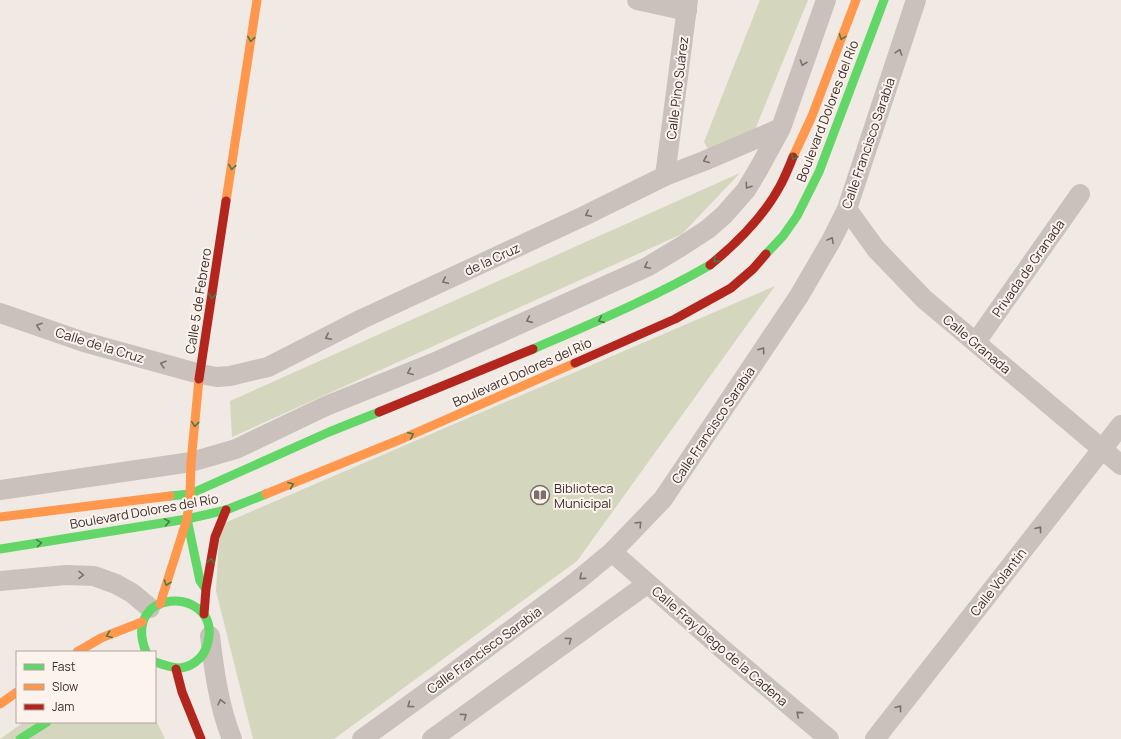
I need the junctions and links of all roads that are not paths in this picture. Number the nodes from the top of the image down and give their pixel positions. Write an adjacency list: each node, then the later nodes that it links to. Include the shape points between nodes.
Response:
1 (257, 0): 14 (main road, Calle 5 de Febrero, one-way to 14)
2 (637, 0): 7 (street)
3 (826, 0): 8 (street, one-way to 8)
4 (856, 0): 20 (main road, Boulevard Dolores del Río, one-way to 20, via 812,116 780,186 763,212 711,264 630,307)
5 (884, 0): 22 (main road, Boulevard Dolores del Río, one-way to 5, via 404,438 639,335 703,305 743,279 783,236 808,196)
6 (916, 0): 11 (street, Calle Francisco Sarabia, one-way to 6)
7 (687, 5): 9 (street, Calle Pino Suárez)
8 (780, 128): 9 (street, de la Cruz, one-way to 9); 17 (street, one-way to 17, via 746,190 724,215 695,237 647,267 433,363 326,406 236,449)
9 (665, 176): 14 (street, de la Cruz, one-way to 14, via 362,319 268,367 230,376)
10 (1080, 194): 13 (street, Privada de Granada)
11 (847, 210): 13 (street, Calle Granada, via 876,249 924,299); 27 (street, Calle Francisco Sarabia, one-way to 11, via 663,499 799,296)
12 (0, 313): 14 (street, Calle de la Cruz, one-way to 12, via 84,342)
13 (976, 342): 16 (street, Calle Granada)
14 (200, 374): 17 (main road, Calle 5 de Febrero, one-way to 17)
15 (1121, 425): 16 (street, Calle Volantín)
16 (1102, 449): 18 (street, Calle Granada); 47 (street, Calle Volantín, one-way to 16)
17 (191, 462): 19 (street); 20 (main road, Calle 5 de Febrero)
18 (1121, 465)
19 (0, 490)
20 (190, 494): 23 (main road, Boulevard Dolores del Río); 25 (main road, Calle 5 de Febrero)
21 (0, 509): 23 (main road)
22 (226, 510): 25 (main road, Boulevard Dolores del Río); 30 (main road, one-way to 22, via 215,537)
23 (18, 515): 24 (main road, Boulevard Dolores del Río)
24 (0, 517)
25 (187, 519): 26 (main road, Boulevard Dolores del Río, one-way to 25); 30 (main road, via 200,581); 31 (main road, Calle 5 de Febrero, one-way to 31, via 171,570)
26 (0, 549)
27 (612, 552): 29 (street, Calle Fray Diego de la Cadena); 44 (street, Calle Francisco Sarabia, one-way to 44, via 577,581)
28 (0, 581): 31 (street, one-way to 31, via 66,575 94,576 132,593)
29 (647, 584): 45 (street, one-way to 29); 46 (street, Calle Fray Diego de la Cadena, one-way to 29)
30 (206, 589): 32 (main road)
31 (151, 611): 32 (main road, via 171,600 183,600); 34 (main road, one-way to 34); 35 (main road, Calle 5 de Febrero, via 142,642)
32 (204, 614): 33 (main road, via 209,624)
33 (210, 636): 37 (main road, via 207,649 200,660 189,667); 43 (street, one-way to 33, via 222,704)
34 (79, 651)
35 (146, 651)
36 (159, 668): 37 (main road)
37 (176, 669): 42 (main road, via 182,692)
38 (16, 693): 39 (main road)
39 (0, 704)
40 (45, 723): 41 (main road)
41 (20, 739)
42 (201, 739)
43 (232, 739)
44 (362, 739)
45 (432, 739)
46 (829, 739)
47 (875, 739)

